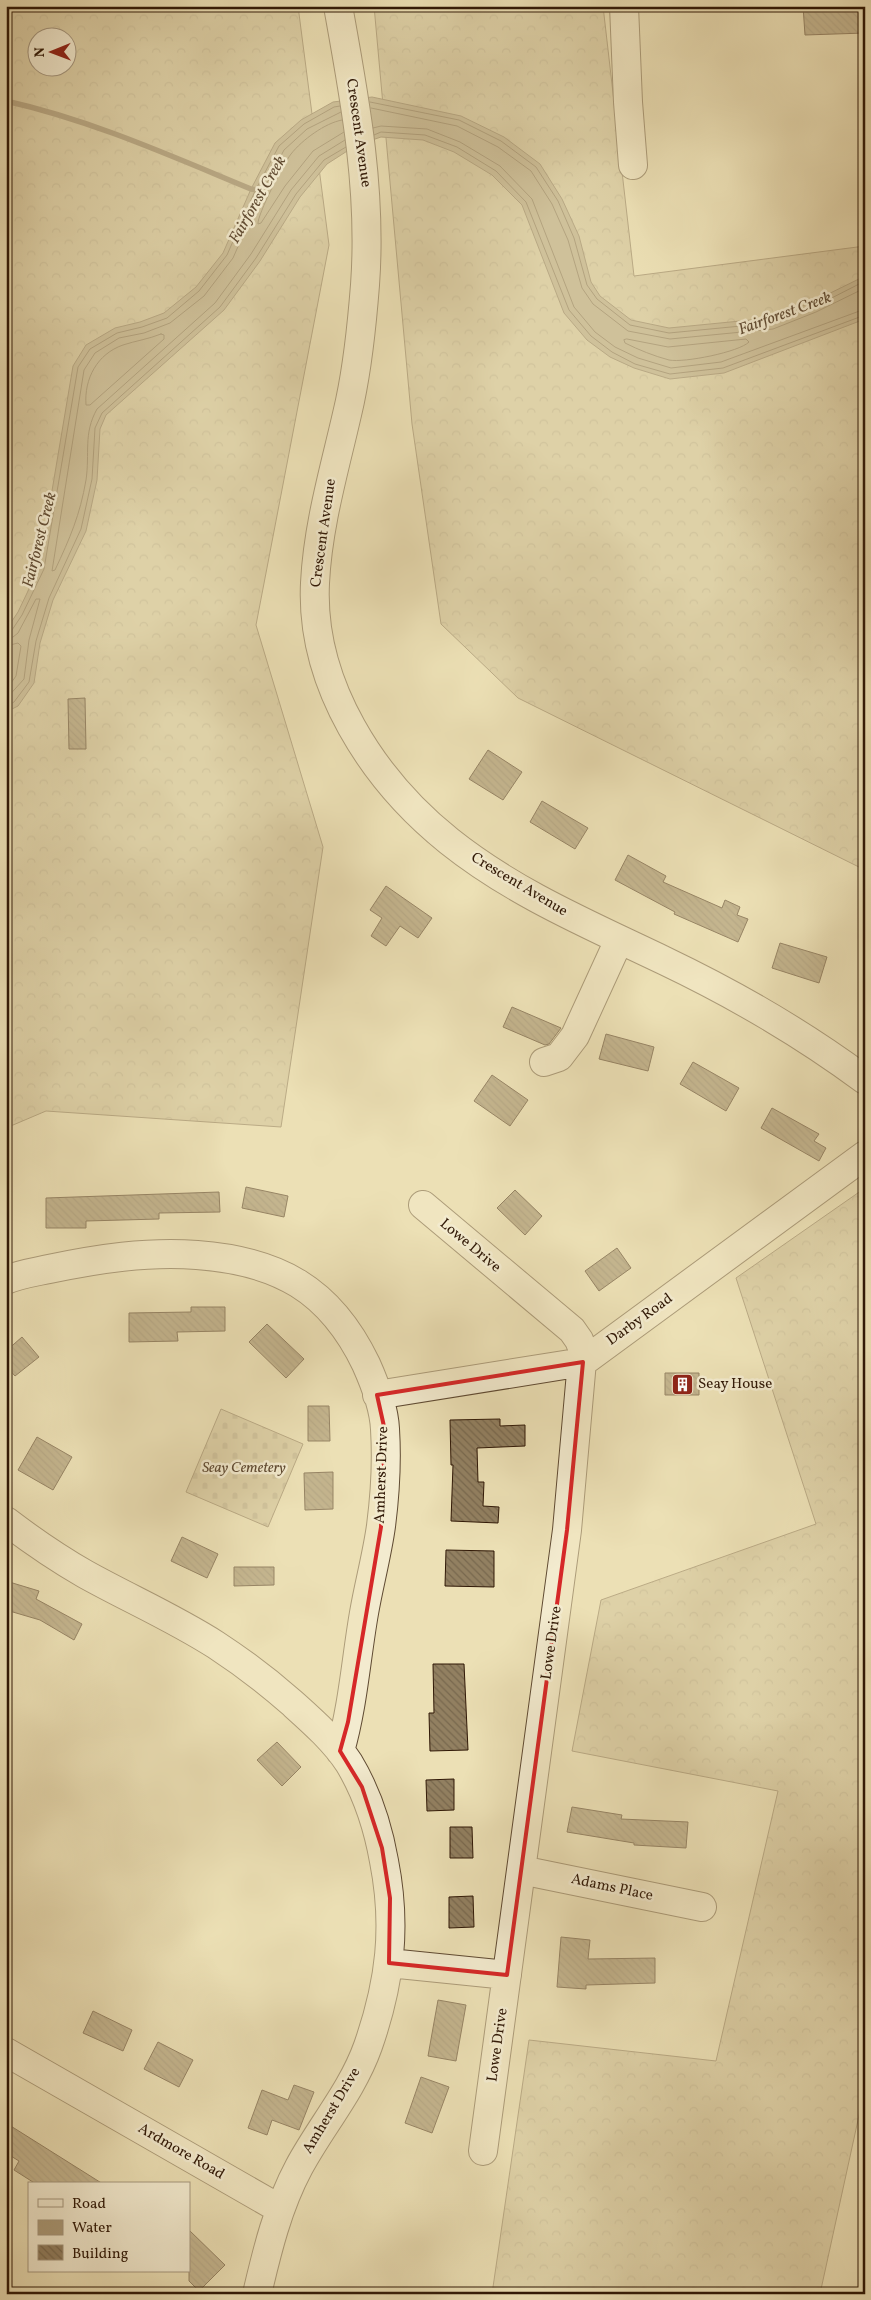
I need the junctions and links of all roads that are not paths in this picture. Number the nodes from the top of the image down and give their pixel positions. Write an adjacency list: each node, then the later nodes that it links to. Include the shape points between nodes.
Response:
1 (338, 6): 4 (street, Crescent Avenue, via 367,199 360,341 350,401 334,462 315,580 316,623 332,682 368,755 420,817 451,843 521,890)
2 (624, 6): 3 (street)
3 (634, 165)
4 (619, 940): 5 (street, via 575,1036 559,1056); 6 (street, Crescent Avenue, via 744,1003)
5 (544, 1062)
6 (865, 1080)
7 (865, 1155): 10 (street, Darby Road)
8 (423, 1205): 10 (street, Lowe Drive, via 572,1330 583,1350)
9 (6, 1280): 11 (street, Amherst Drive, via 66,1266 160,1254 213,1256 265,1268 311,1291 330,1308 356,1344)
10 (583, 1362): 11 (street, Darby Road); 14 (street, Lowe Drive, via 567,1530)
11 (378, 1395): 13 (street, Amherst Drive, via 385,1430 381,1527 348,1722)
12 (6, 1521): 13 (street, Amherst Drive, via 37,1545 240,1661 312,1720)
13 (340, 1751): 16 (street, Amherst Drive, via 362,1787 382,1848 390,1898)
14 (521, 1870): 15 (street, Adams Place); 17 (street, Lowe Drive)
15 (702, 1907)
16 (389, 1963): 17 (street); 20 (street, Amherst Drive, via 380,2011 365,2054 339,2105 299,2167)
17 (507, 1975): 19 (street, Lowe Drive)
18 (6, 2052): 20 (street, Ardmore Road)
19 (483, 2151)
20 (280, 2209): 21 (street)
21 (257, 2294)

